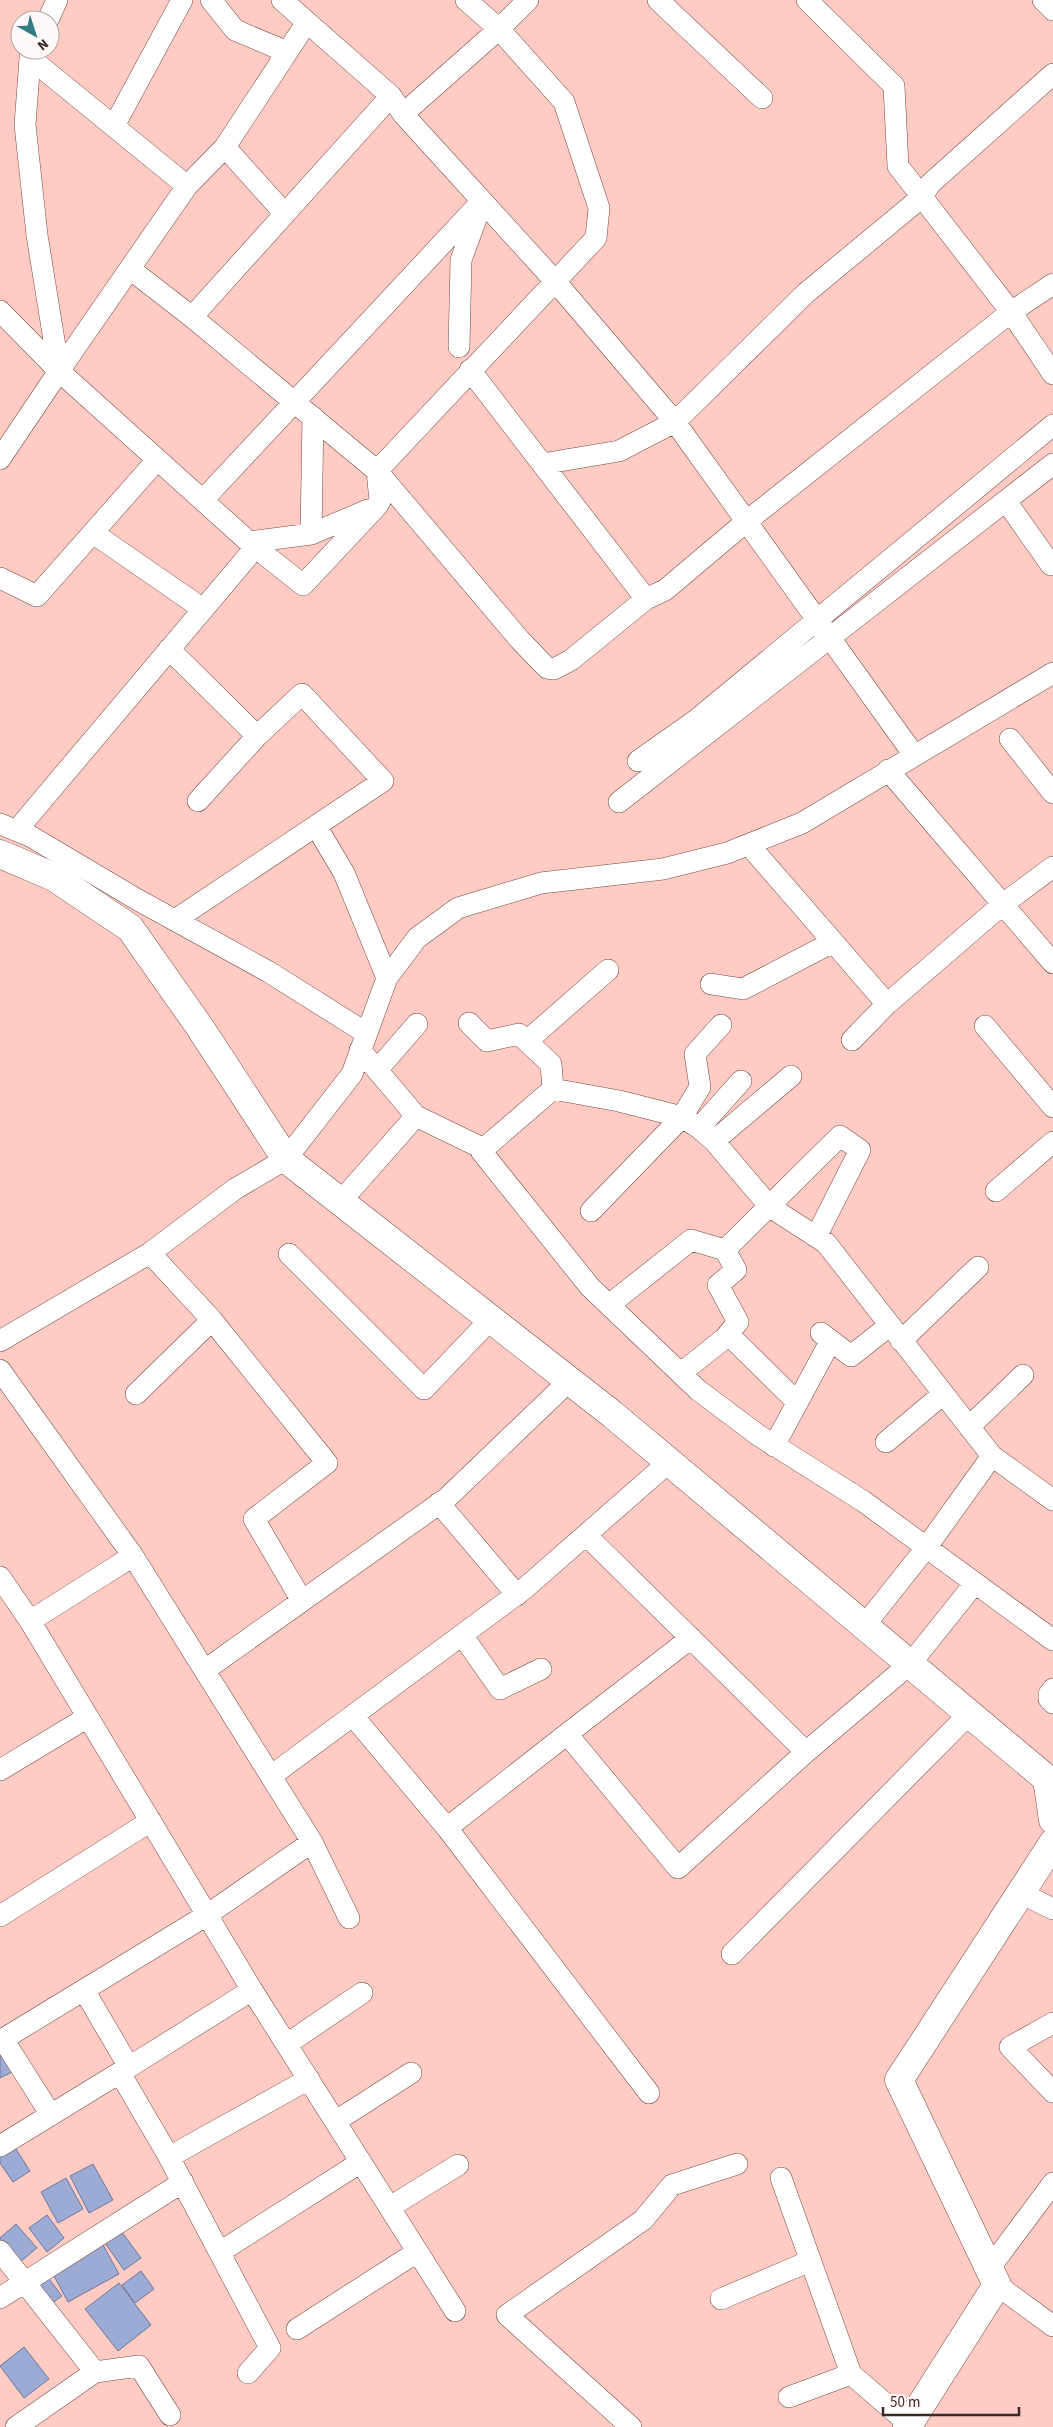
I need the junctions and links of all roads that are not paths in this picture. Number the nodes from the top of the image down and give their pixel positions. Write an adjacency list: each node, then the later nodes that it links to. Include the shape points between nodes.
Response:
1 (182, 0): 18 (street)
2 (211, 0): 12 (street, via 234,30)
3 (282, 0): 10 (street)
4 (466, 0): 11 (street)
5 (528, 0): 11 (street)
6 (658, 0): 16 (street)
7 (807, 0): 21 (street, via 894,86 898,166)
8 (1043, 0): 9 (street)
9 (1053, 10)
10 (307, 22): 12 (street); 17 (street)
11 (499, 29): 17 (street); 25 (street, via 564,102 599,208 596,238)
12 (287, 52): 19 (street)
13 (31, 60): 32 (street, via 25,125 37,234)
14 (39, 60): 18 (street)
15 (1053, 74): 21 (street, via 930,184)
16 (762, 98)
17 (397, 105): 22 (street); 23 (street)
18 (114, 126): 20 (street)
19 (225, 147): 20 (street); 23 (street)
20 (187, 186): 24 (street)
21 (922, 197): 27 (street); 36 (street, via 806,293)
22 (482, 201): 25 (street); 30 (street, via 461,260); 34 (street)
23 (285, 214): 28 (street)
24 (130, 269): 28 (street); 32 (street)
25 (554, 280): 31 (street); 36 (street)
26 (1053, 284): 27 (street)
27 (1011, 312): 33 (street); 46 (street)
28 (192, 317): 34 (street)
29 (3, 320): 32 (street)
30 (459, 347)
31 (470, 370): 40 (street); 42 (street)
32 (59, 371): 38 (street); 39 (street)
33 (1053, 374)
34 (294, 402): 35 (street); 43 (street)
35 (313, 417): 42 (street); 48 (street)
36 (675, 422): 40 (street, via 620,451); 46 (street)
37 (1053, 425): 54 (street)
38 (0, 459)
39 (157, 460): 43 (street); 47 (street)
40 (542, 464): 52 (street)
41 (1053, 464): 44 (street)
42 (377, 471): 45 (street, via 380,501); 52 (street, via 547,668 554,669 571,660)
43 (202, 500): 49 (street)
44 (1006, 501): 50 (street); 54 (street)
45 (377, 506): 48 (street); 49 (street, via 303,585)
46 (747, 521): 52 (street, via 665,590); 54 (street)
47 (93, 533): 51 (street, via 37,596); 53 (street)
48 (312, 534): 49 (street)
49 (249, 542): 53 (street, via 254,549)
50 (1051, 564)
51 (0, 578)
52 (646, 599)
53 (203, 609): 55 (street)
54 (824, 629): 59 (street); 60 (street); 64 (street)
55 (169, 650): 57 (street); 66 (street)
56 (1053, 673): 59 (street)
57 (257, 736): 63 (street); 65 (street, via 302,694 383,781)
58 (1010, 739): 62 (street)
59 (914, 754): 61 (street)
60 (638, 761)
61 (888, 770): 67 (street, via 802,823); 70 (street)
62 (1053, 793)
63 (198, 800)
64 (619, 802)
65 (316, 826): 71 (street); 75 (street, via 344,873)
66 (8, 827): 71 (street, via 30,836)
67 (748, 845): 72 (street); 75 (street, via 727,854 663,869 541,883 458,908 417,938)
68 (0, 854): 94 (street, via 54,877 130,928)
69 (1053, 867): 70 (street)
70 (1003, 904): 73 (street); 77 (street)
71 (175, 920): 84 (street, via 268,972)
72 (833, 942): 76 (street, via 743,989); 77 (street)
73 (1053, 963)
74 (608, 970): 83 (street)
75 (387, 978): 84 (street)
76 (712, 984)
77 (887, 1004): 82 (street)
78 (469, 1023): 83 (street, via 486,1041 519,1034)
79 (417, 1024): 85 (street)
80 (721, 1026): 91 (street, via 695,1054 700,1087)
81 (985, 1026): 89 (street)
82 (852, 1040)
83 (527, 1041): 88 (street, via 551,1064)
84 (363, 1042): 85 (street); 94 (street, via 352,1074)
85 (377, 1070): 90 (street)
86 (791, 1076): 91 (street)
87 (741, 1081): 91 (street)
88 (553, 1088): 91 (street, via 619,1101); 93 (street)
89 (1053, 1107)
90 (416, 1116): 93 (street); 96 (street)
91 (698, 1129): 97 (street); 98 (street)
92 (1053, 1142): 95 (street)
93 (484, 1149): 104 (street, via 482,1151 578,1272)
94 (286, 1159): 96 (street); 101 (street, via 235,1190)
95 (996, 1191)
96 (341, 1201): 105 (street)
97 (770, 1207): 99 (street); 99 (street, via 840,1136 860,1150); 100 (street)
98 (591, 1211)
99 (816, 1237): 108 (street, via 826,1243)
100 (725, 1250): 104 (street, via 691,1240); 107 (street, via 736,1270 718,1285 738,1322)
101 (150, 1253): 106 (street); 109 (street)
102 (289, 1254): 105 (street, via 424,1389)
103 (978, 1267): 108 (street)
104 (609, 1305): 111 (street)
105 (491, 1319): 113 (street)
106 (212, 1320): 114 (street); 130 (street, via 327,1463 254,1520)
107 (728, 1334): 111 (street); 116 (street)
108 (895, 1334): 115 (street); 116 (street, via 851,1356 825,1337)
109 (0, 1341)
110 (0, 1370): 126 (street)
111 (681, 1373): 119 (street, via 698,1390)
112 (1023, 1376): 117 (street)
113 (569, 1381): 121 (street); 123 (street)
114 (136, 1394)
115 (943, 1394): 117 (street); 118 (street)
116 (797, 1402): 119 (street)
117 (969, 1426): 120 (street)
118 (886, 1442)
119 (774, 1446): 125 (street, via 863,1501)
120 (992, 1456): 122 (street); 125 (street)
121 (670, 1462): 124 (street); 132 (street)
122 (1053, 1500)
123 (439, 1503): 129 (street); 130 (street)
124 (586, 1535): 129 (street); 134 (street)
125 (926, 1548): 128 (street); 132 (street)
126 (134, 1556): 131 (street); 138 (street)
127 (0, 1577): 131 (street)
128 (975, 1583): 135 (street); 136 (street)
129 (517, 1595): 133 (street)
130 (302, 1601): 138 (street)
131 (30, 1621): 143 (street)
132 (864, 1626): 136 (street)
133 (462, 1635): 137 (street, via 500,1689); 142 (street)
134 (691, 1638): 144 (street); 145 (street)
135 (1053, 1640)
136 (911, 1663): 141 (street); 145 (street)
137 (541, 1669)
138 (205, 1670): 147 (street)
139 (1053, 1689): 140 (street, via 1049,1694)
140 (1053, 1703)
141 (970, 1713): 148 (street); 159 (street)
142 (353, 1716): 147 (street); 151 (street)
143 (88, 1717): 146 (street); 150 (street)
144 (568, 1734): 145 (street, via 678,1868); 151 (street)
145 (806, 1752)
146 (0, 1770)
147 (271, 1776): 152 (street)
148 (1050, 1780): 149 (street)
149 (1053, 1820)
150 (151, 1821): 156 (street); 157 (street)
151 (447, 1828): 170 (street)
152 (312, 1842): 156 (street); 158 (street)
153 (1053, 1843): 154 (street)
154 (1021, 1893): 155 (street); 186 (street, via 898,2080)
155 (1053, 1909)
156 (207, 1915): 160 (street); 161 (street)
157 (0, 1916)
158 (349, 1918)
159 (732, 1954)
160 (84, 1990): 164 (street); 166 (street)
161 (252, 1990): 165 (street); 166 (street)
162 (362, 1993): 165 (street)
163 (1053, 2023): 169 (street, via 1010,2047)
164 (2, 2040): 171 (street)
165 (287, 2044): 168 (street)
166 (125, 2070): 171 (street); 174 (street)
167 (411, 2073): 172 (street)
168 (309, 2078): 172 (street); 174 (street)
169 (1053, 2092)
170 (649, 2093)
171 (51, 2115): 173 (street)
172 (336, 2121): 175 (street)
173 (0, 2146)
174 (169, 2157): 179 (street)
175 (361, 2162): 181 (street); 183 (street)
176 (737, 2164): 200 (street, via 672,2185 642,2220 507,2315)
177 (458, 2165): 181 (street)
178 (781, 2178): 185 (street)
179 (184, 2182): 183 (street); 187 (street)
180 (1053, 2183): 186 (street)
181 (390, 2207): 184 (street)
182 (0, 2251): 187 (street)
183 (220, 2252): 194 (street, via 270,2348)
184 (417, 2252): 190 (street); 192 (street)
185 (810, 2260): 189 (street); 195 (street)
186 (993, 2277): 191 (street); 198 (street)
187 (23, 2283): 188 (street); 193 (street)
188 (0, 2298)
189 (721, 2299)
190 (455, 2311)
191 (1053, 2326)
192 (297, 2329)
193 (96, 2372): 197 (street, via 138,2366); 199 (street)
194 (248, 2372)
195 (851, 2374): 196 (street); 198 (street)
196 (789, 2397)
197 (170, 2415)
198 (908, 2425)
199 (16, 2427)
200 (631, 2427)

